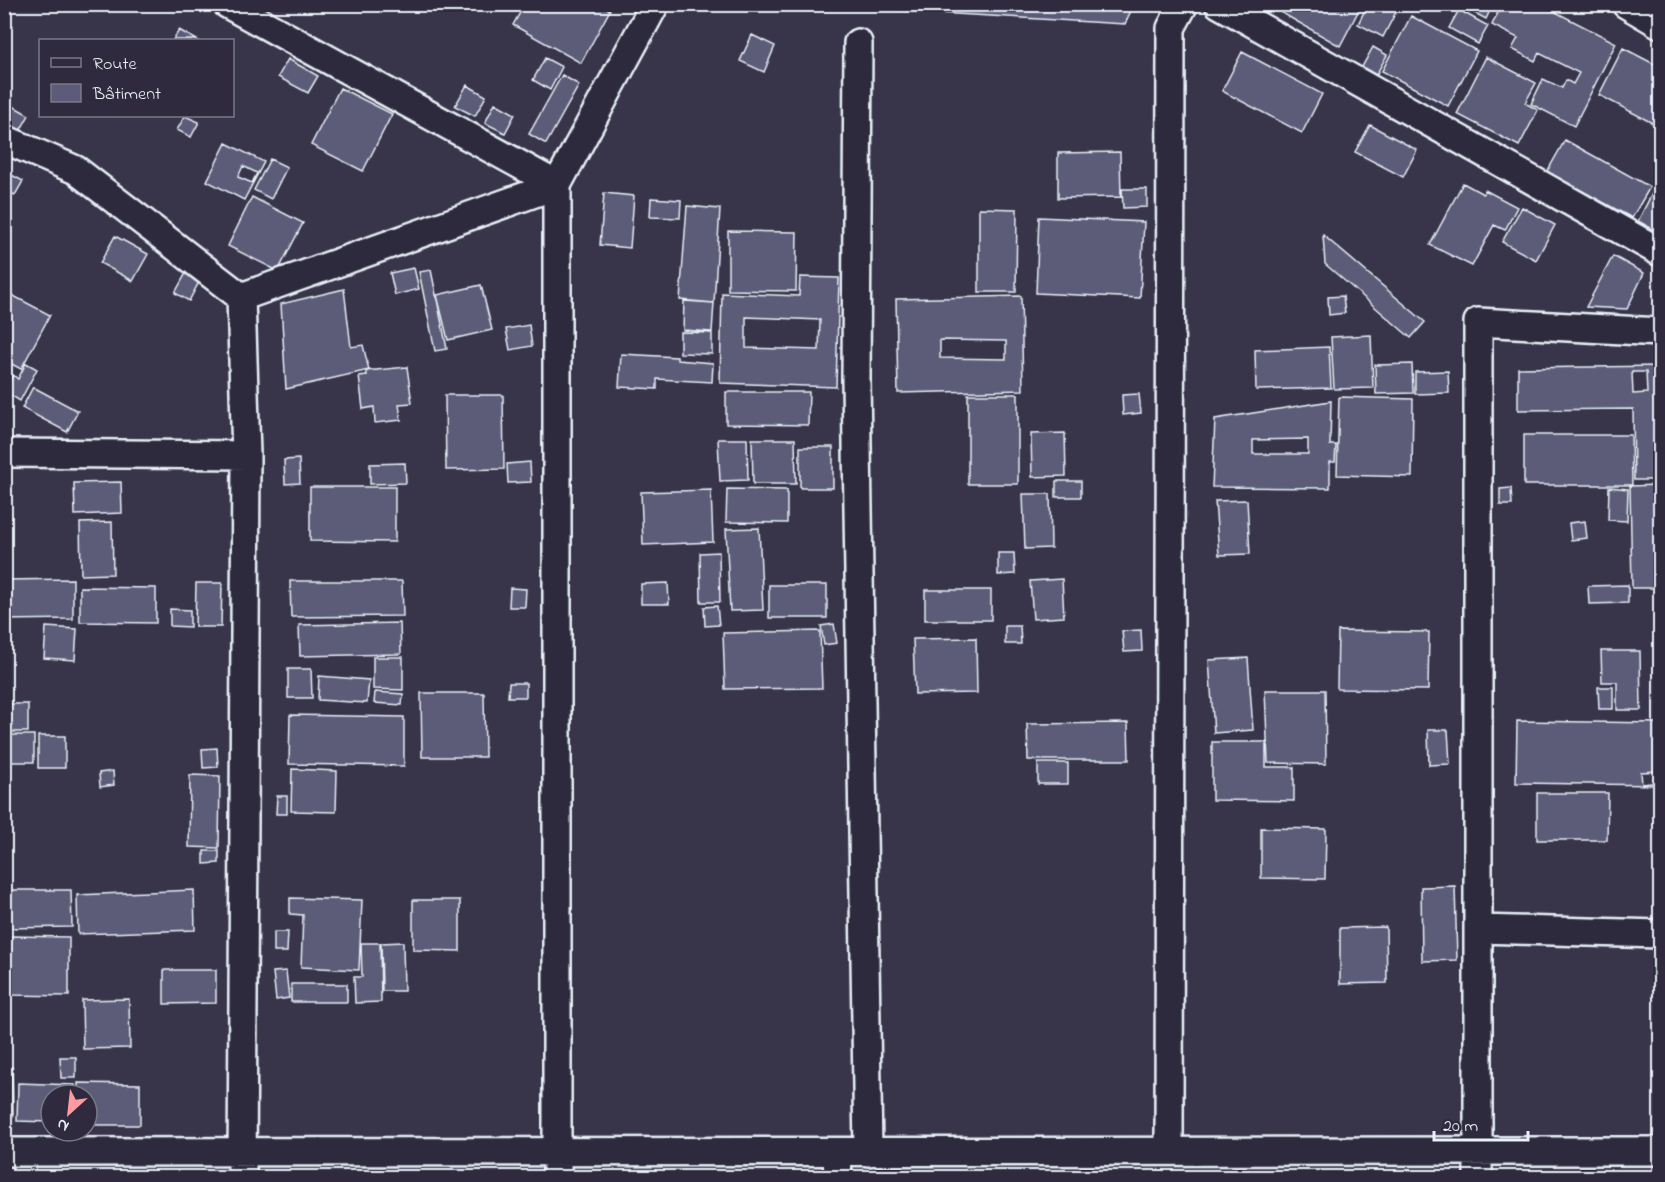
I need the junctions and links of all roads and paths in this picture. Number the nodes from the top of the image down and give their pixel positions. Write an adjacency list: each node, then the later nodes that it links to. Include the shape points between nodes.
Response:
1 (226, 4): 9 (street)
2 (655, 4): 9 (street)
3 (1184, 4): 17 (street, via 1171,28)
4 (1219, 4): 10 (street)
5 (1626, 4): 6 (street)
6 (1660, 24)
7 (858, 43): 21 (street, via 856,380)
8 (4, 139): 11 (street, via 76,170)
9 (557, 185): 11 (street); 23 (street)
10 (1660, 252)
11 (241, 297): 14 (street)
12 (1660, 332): 15 (street, via 1478,322)
13 (4, 453): 14 (street)
14 (246, 455): 22 (street)
15 (1478, 929): 16 (street); 18 (street)
16 (1660, 934)
17 (1168, 1151): 18 (street); 21 (street)
18 (1478, 1151): 19 (street); 25 (street)
19 (1660, 1151)
20 (4, 1152): 22 (street)
21 (868, 1152): 24 (street)
22 (242, 1165): 23 (street)
23 (557, 1165): 24 (street)
24 (838, 1165)
25 (1478, 1178)

